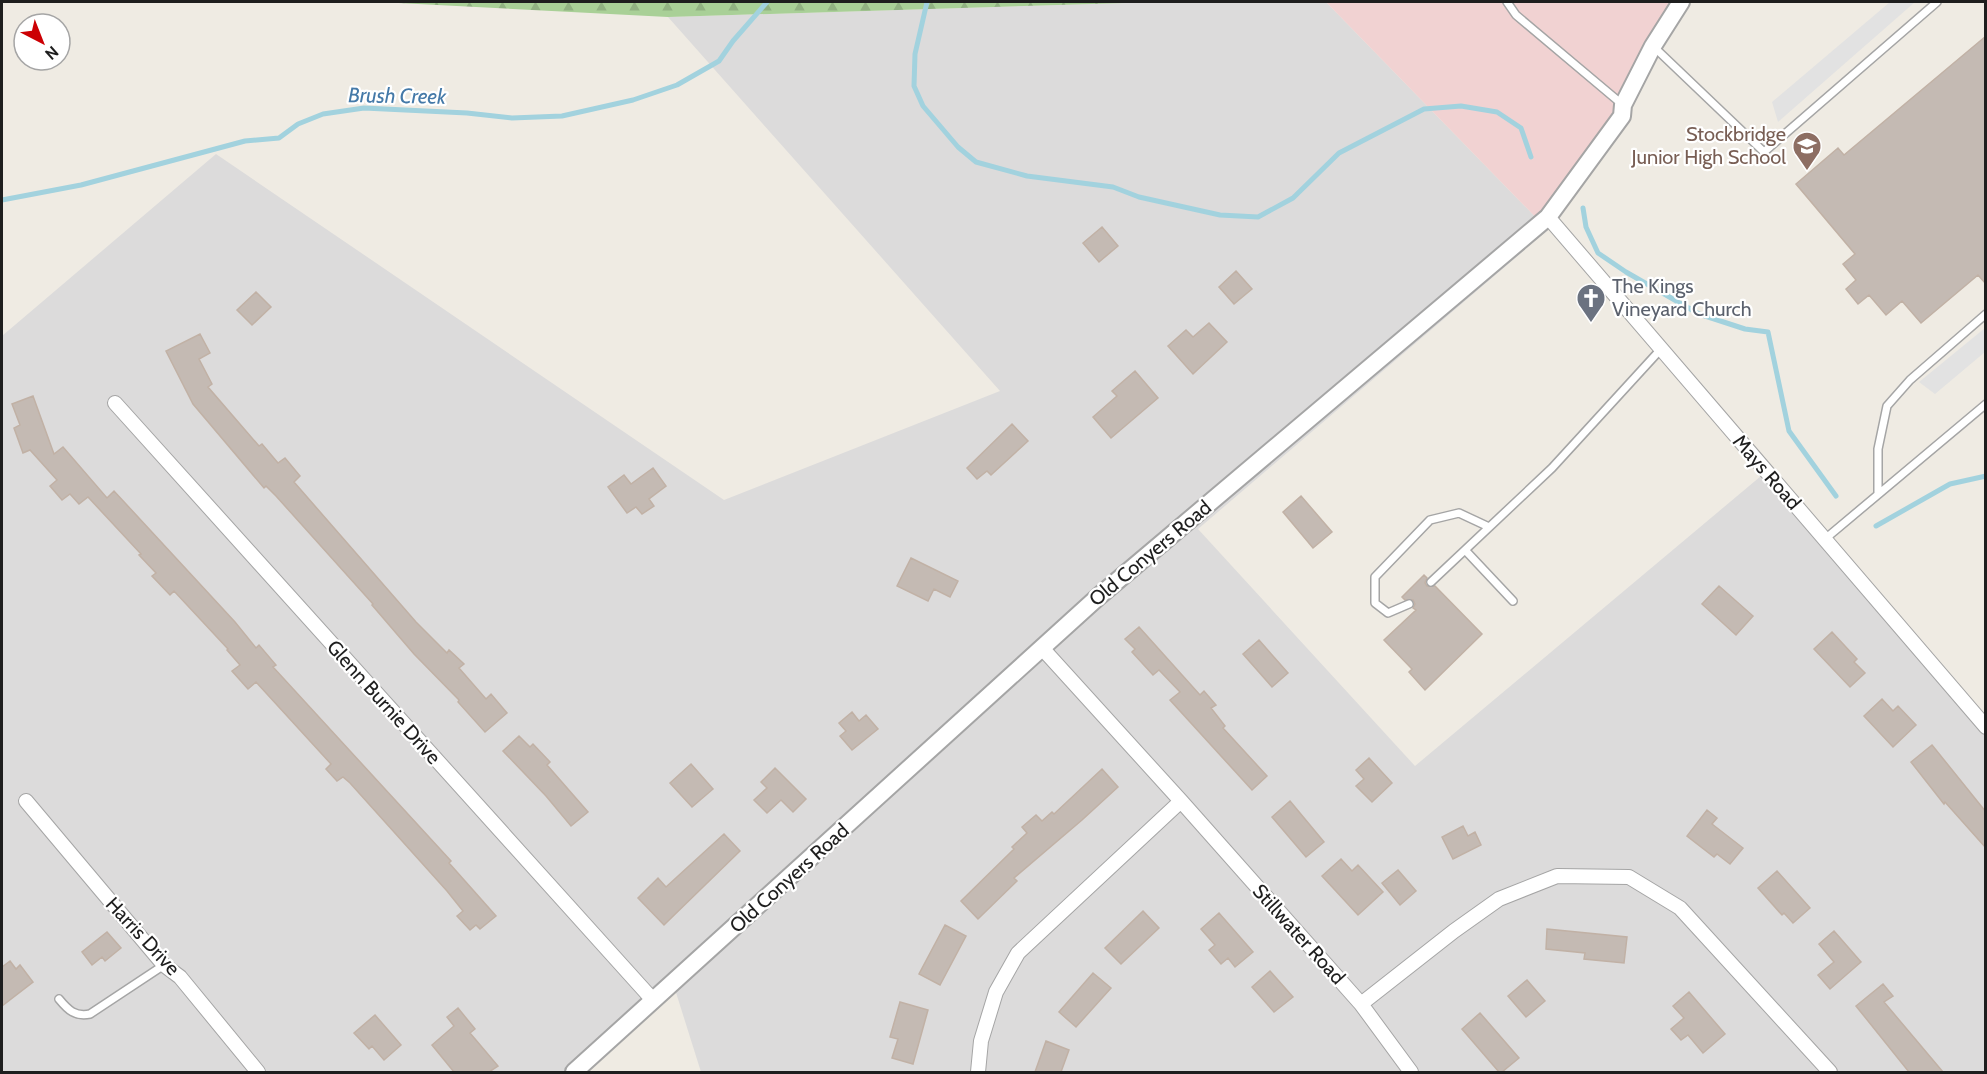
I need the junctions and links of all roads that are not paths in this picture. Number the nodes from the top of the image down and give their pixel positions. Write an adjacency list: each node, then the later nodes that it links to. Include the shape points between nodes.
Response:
1 (1507, 2): 5 (lane, via 1516,15)
2 (1682, 2): 4 (street, Old Conyers Road)
3 (1937, 2): 4 (lane, via 1764,152)
4 (1653, 45): 5 (street, Old Conyers Road)
5 (1623, 105): 6 (street, Old Conyers Road, via 1622,116)
6 (1548, 217): 8 (street, Mays Road); 18 (street, Old Conyers Road)
7 (1986, 314): 11 (lane, via 1910,380 1887,406 1878,449)
8 (1661, 349): 12 (lane, via 1552,468); 13 (street, Mays Road)
9 (115, 403): 24 (street, Glenn Burnie Drive)
10 (1986, 405): 11 (lane)
11 (1878, 495): 13 (lane)
12 (1489, 527): 14 (lane); 17 (lane, via 1459,513 1430,520 1375,577 1375,603 1388,613)
13 (1825, 539): 19 (street, Mays Road)
14 (1465, 550): 15 (lane); 16 (lane)
15 (1431, 582)
16 (1513, 601)
17 (1409, 604)
18 (1042, 648): 21 (street, Stillwater Road); 24 (street, Old Conyers Road)
19 (1986, 727)
20 (26, 801): 22 (street, Harris Drive)
21 (1181, 801): 25 (street, Stillwater Road); 28 (street, via 1018,953 996,992 981,1041)
22 (164, 965): 23 (lane, via 90,1014 81,1016 69,1011); 26 (street, Harris Drive, via 180,976)
23 (59, 999)
24 (653, 1000): 27 (street, Old Conyers Road)
25 (1361, 1004): 29 (street, Stillwater Road); 30 (street, via 1500,898 1557,876 1629,877 1680,908)
26 (258, 1072)
27 (574, 1072)
28 (978, 1072)
29 (1411, 1072)
30 (1830, 1072)

